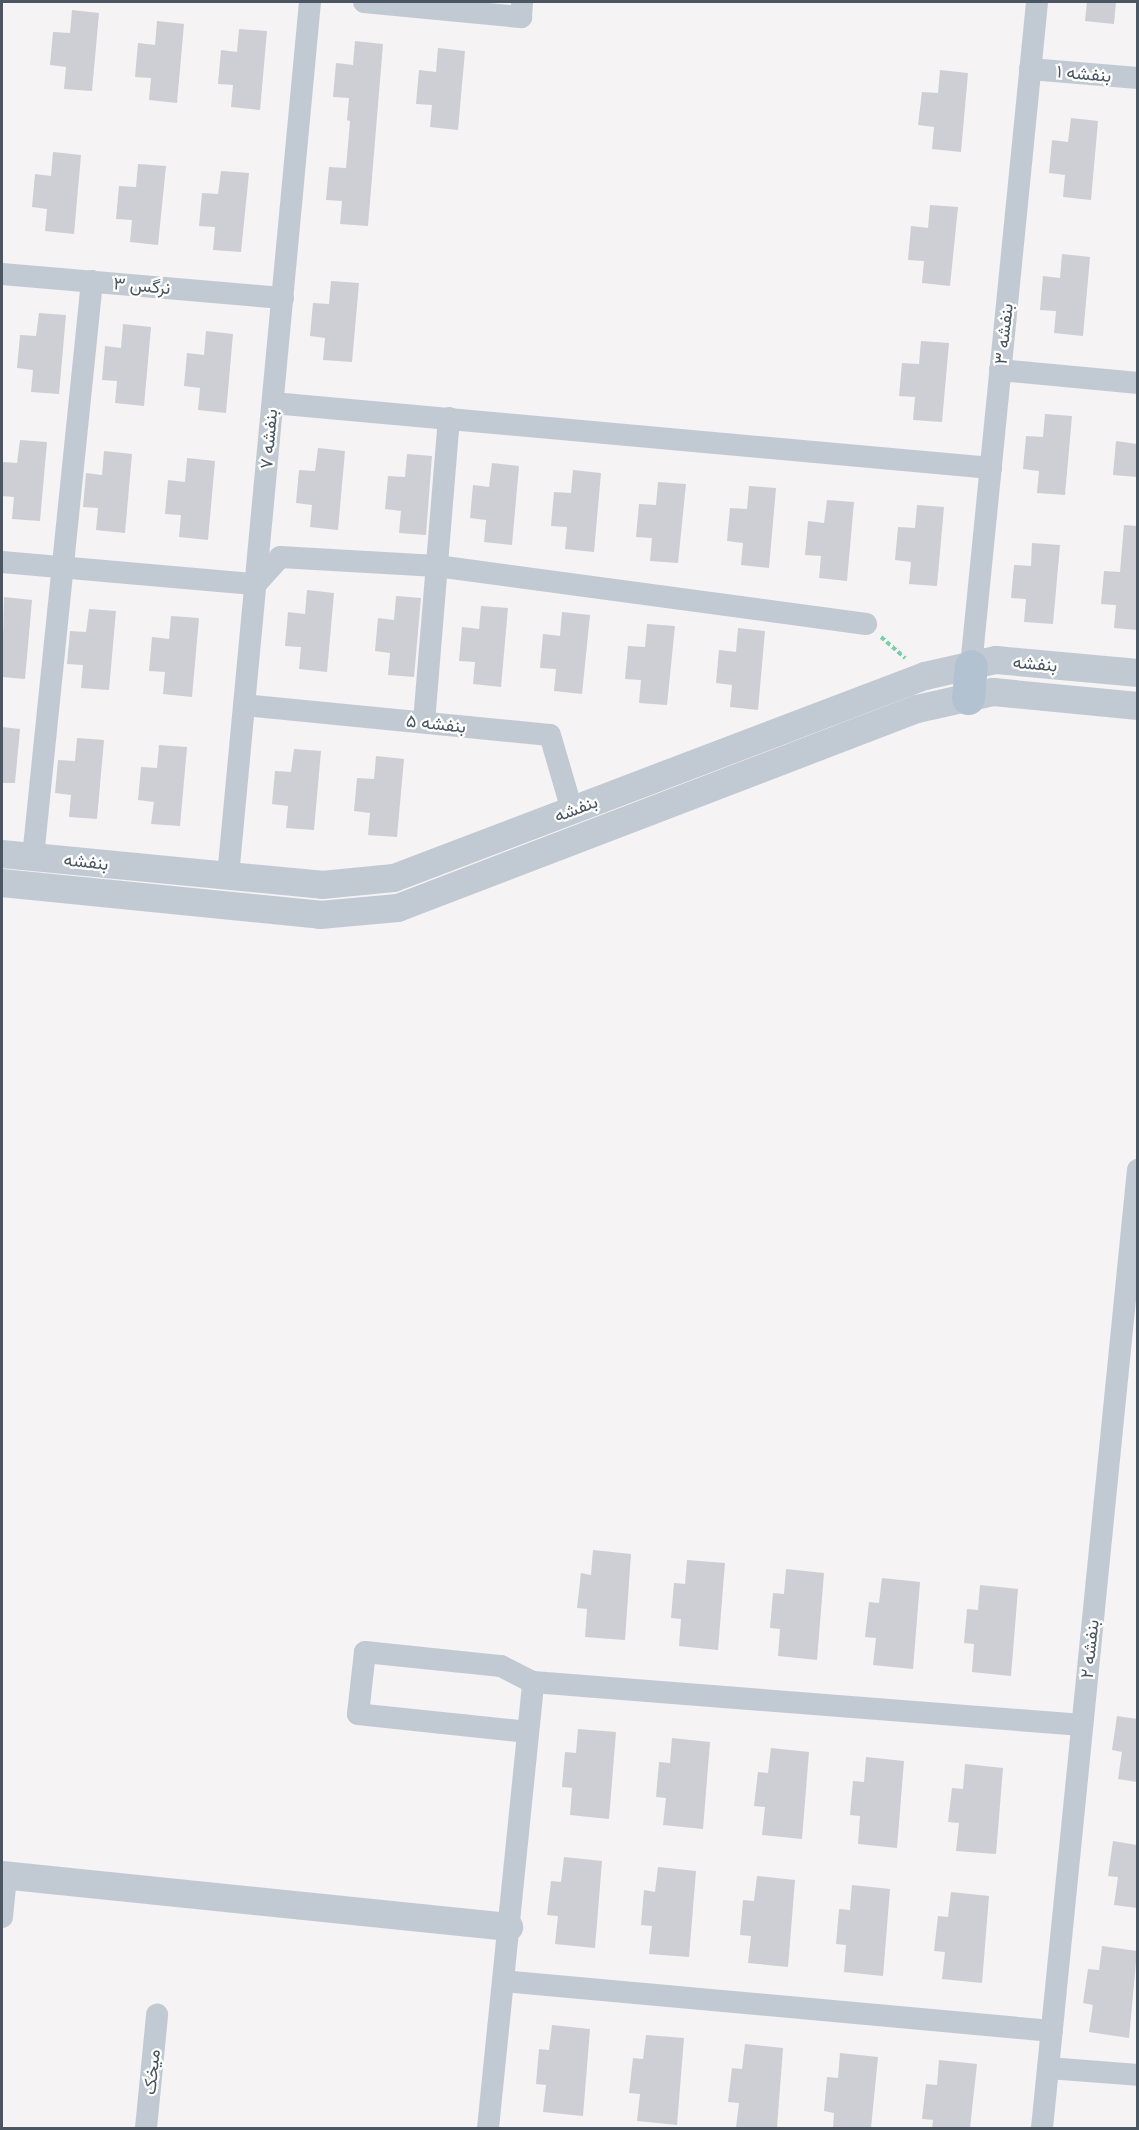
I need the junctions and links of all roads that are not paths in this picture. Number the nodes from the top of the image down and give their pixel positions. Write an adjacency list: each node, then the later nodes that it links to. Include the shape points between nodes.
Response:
1 (310, 2): 9 (street, بنفشه ۷)
2 (364, 2): 3 (street, via 521,17)
3 (522, 2)
4 (1036, 2): 5 (street, بنفشه ۳)
5 (1030, 69): 6 (street, بنفشه ۱); 10 (street, بنفشه ۳)
6 (1137, 78)
7 (2, 274): 8 (street, نرگس ۳)
8 (92, 281): 9 (street, نرگس ۳); 17 (street)
9 (283, 298): 12 (street, بنفشه ۷)
10 (1000, 370): 11 (street); 14 (street, بنفشه ۳)
11 (1137, 383)
12 (273, 403): 13 (street); 18 (street, بنفشه ۷)
13 (449, 418): 14 (street); 16 (street)
14 (991, 468): 20 (street, بنفشه ۳)
15 (2, 562): 17 (street)
16 (437, 566): 18 (street, via 280,557); 19 (street); 25 (street)
17 (61, 567): 18 (street); 28 (street)
18 (256, 584): 23 (street, بنفشه ۷)
19 (866, 624)
20 (971, 666): 21 (street, بنفشه, via 996,660); 22 (main road); 26 (street, بنفشه, via 925,676)
21 (1137, 673)
22 (968, 698): 24 (street, بنفشه, via 993,692); 30 (street, بنفشه, via 917,709 398,908 320,915)
23 (244, 705): 25 (street, بنفشه ۵); 29 (street, بنفشه ۷)
24 (1137, 706)
25 (424, 722): 26 (street, بنفشه ۵, via 550,735)
26 (572, 810): 29 (street, بنفشه, via 394,878 322,885)
27 (2, 854): 28 (street, بنفشه)
28 (33, 857): 29 (street, بنفشه)
29 (228, 876)
30 (2, 883)
31 (1137, 1170): 33 (street, بنفشه ۲)
32 (533, 1682): 33 (street); 34 (street); 34 (street, via 501,1666 365,1652 358,1714)
33 (1082, 1725): 40 (street, بنفشه ۲)
34 (528, 1732): 37 (street)
35 (3, 1874): 36 (street); 37 (street)
36 (2, 1917)
37 (508, 1927): 38 (street)
38 (503, 1981): 40 (street); 44 (street)
39 (158, 2015): 43 (street, میخک)
40 (1052, 2031): 41 (street, بنفشه ۲)
41 (1048, 2068): 42 (street); 45 (street, بنفشه ۲)
42 (1137, 2075)
43 (146, 2128)
44 (488, 2128)
45 (1042, 2128)

